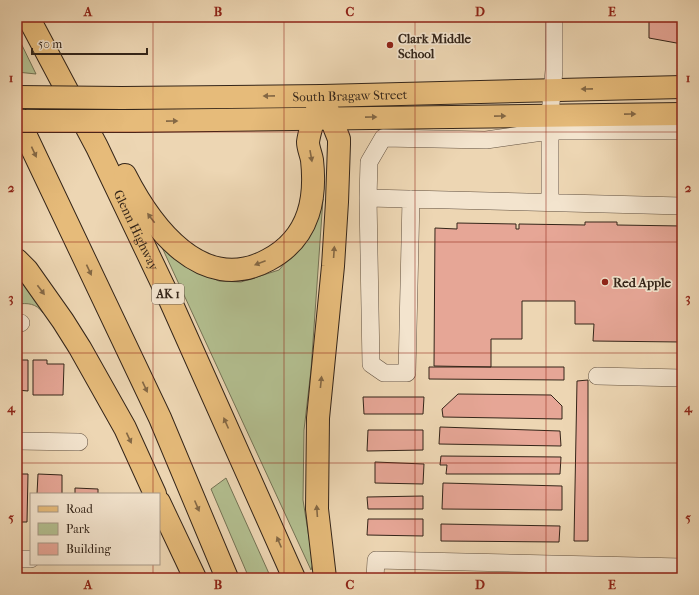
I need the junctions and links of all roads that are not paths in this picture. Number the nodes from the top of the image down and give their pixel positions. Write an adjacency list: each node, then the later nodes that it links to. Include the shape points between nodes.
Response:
1 (28, 17): 9 (main road, one-way to 1, via 308,143 314,186 304,226 296,239 286,249 261,264 225,270 200,263 173,244 147,212 104,134); 31 (main road, Glenn Highway / AK 1, one-way to 1, via 170,300 97,147)
2 (554, 17): 4 (street)
3 (682, 87): 4 (main road, South Bragaw Street, one-way to 4)
4 (553, 90): 5 (main road, South Bragaw Street); 11 (street)
5 (322, 96): 6 (main road, South Bragaw Street, one-way to 6, bridge); 9 (main road)
6 (17, 97)
7 (682, 114): 11 (main road, South Bragaw Street, one-way to 7)
8 (17, 117): 30 (main road, one-way to 30, via 160,418)
9 (323, 118): 10 (main road, South Bragaw Street, one-way to 9, bridge); 11 (main road, South Bragaw Street, one-way to 11); 32 (main road, one-way to 9, via 317,509 316,460 337,202 339,139)
10 (17, 121)
11 (550, 123): 12 (street); 13 (street, via 486,140 383,138 369,162); 15 (street)
12 (682, 131)
13 (368, 198): 14 (street); 14 (street, via 371,364 384,373 407,373)
14 (411, 199): 15 (street)
15 (550, 202): 16 (street)
16 (682, 206)
17 (17, 260): 22 (main road, one-way to 22, via 64,320 125,428)
18 (597, 376): 19 (street)
19 (682, 378)
20 (17, 442): 21 (street)
21 (79, 442)
22 (156, 493)
23 (160, 504): 29 (main road)
24 (17, 559): 25 (street)
25 (30, 559)
26 (682, 567): 28 (street)
27 (598, 572): 28 (street); 33 (street, via 376,560)
28 (650, 572)
29 (195, 578)
30 (227, 578)
31 (294, 578)
32 (325, 578)
33 (375, 578)

